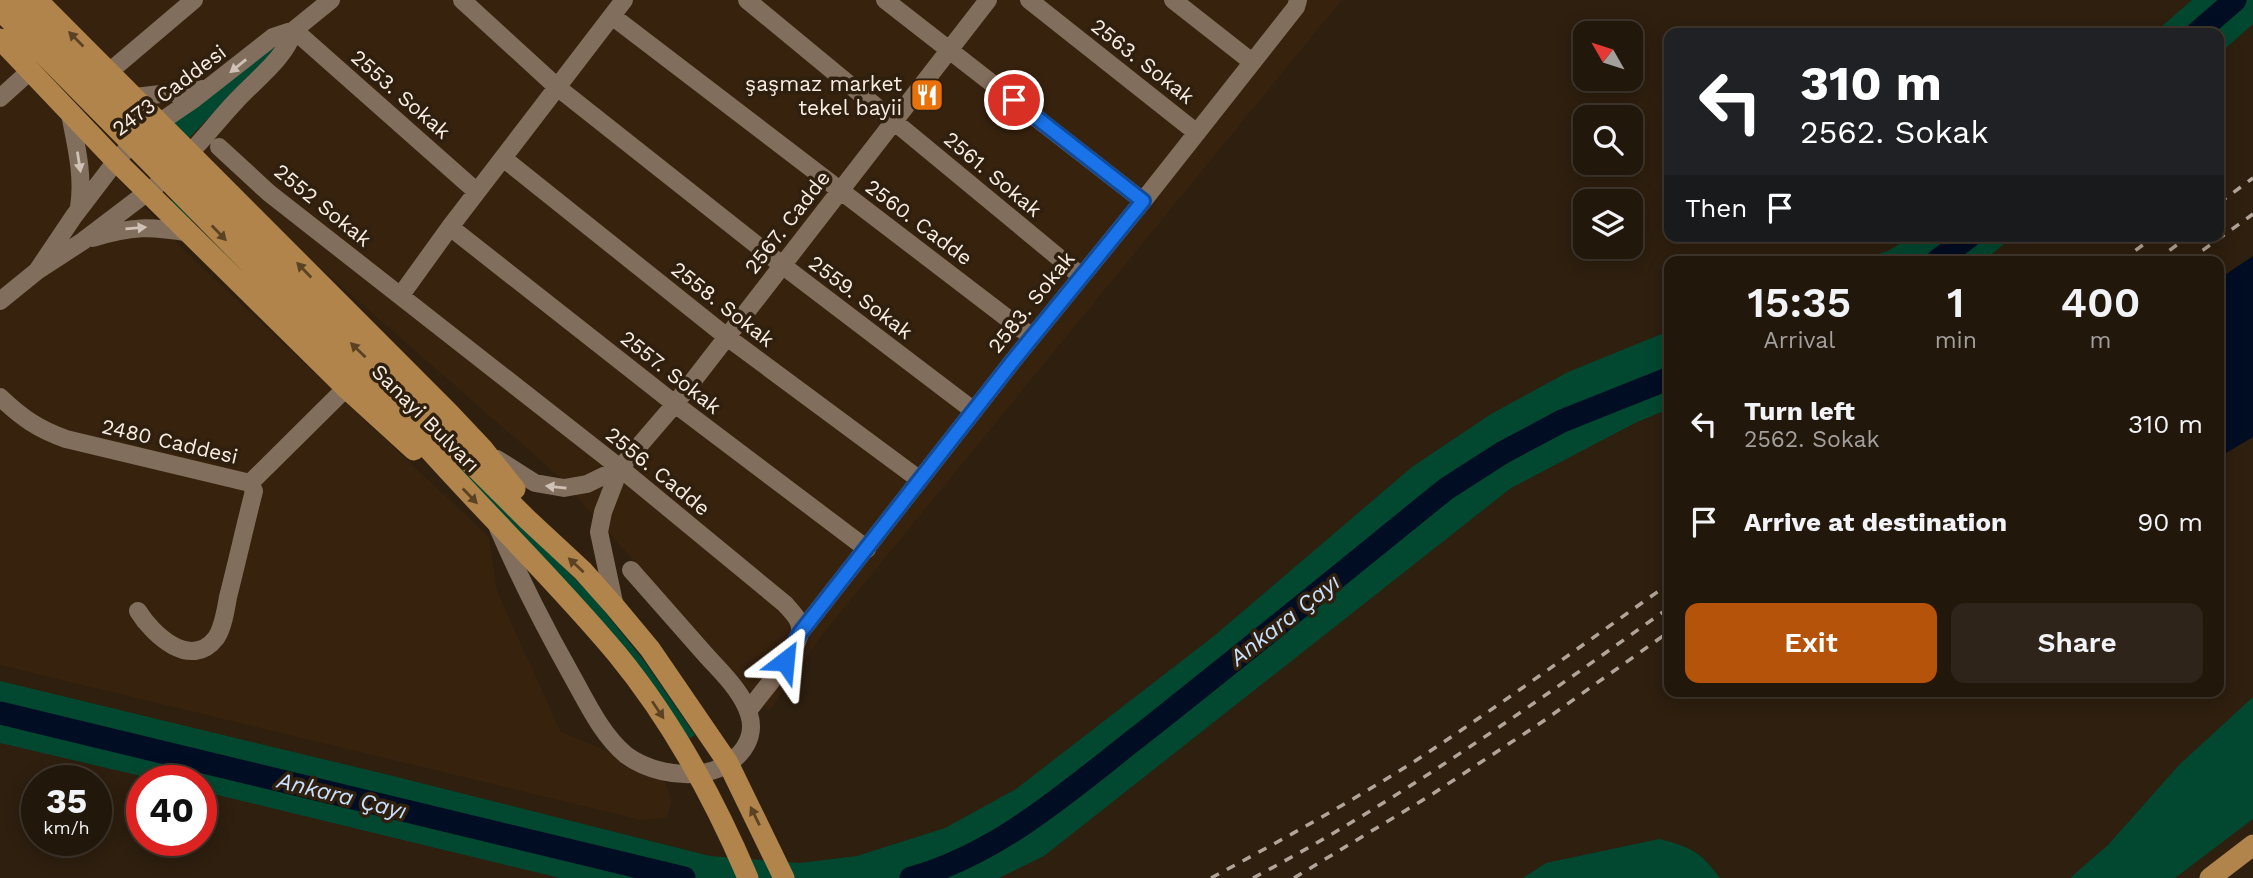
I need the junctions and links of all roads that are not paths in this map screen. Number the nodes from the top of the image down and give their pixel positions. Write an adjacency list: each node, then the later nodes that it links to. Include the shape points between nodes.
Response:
1 (12, 0): 59 (main road, Sanayi Bulvarı, one-way to 1)
2 (37, 0): 20 (main road, one-way to 2)
3 (194, 0): 20 (street)
4 (331, 0): 15 (street, 2473 Caddesi)
5 (462, 0): 21 (street, 2559. Sokak)
6 (624, 0): 14 (street)
7 (747, 0): 27 (street, 2561. Sokak)
8 (885, 0): 17 (street)
9 (988, 0): 17 (street, 2567. Cadde)
10 (1029, 0): 29 (street, 2563. Sokak)
11 (1173, 0): 18 (street)
12 (1298, 0): 18 (street, 2583. Sokak)
13 (0, 10): 55 (main road, Sanayi Bulvarı, one-way to 55, via 395,411)
14 (612, 16): 21 (street); 35 (street, 2560. Cadde)
15 (294, 30): 22 (street, 2473 Caddesi, one-way to 22, via 273,37); 28 (street, 2473 Caddesi, via 283,53); 37 (street, 2553. Sokak)
16 (0, 39): 19 (main road)
17 (949, 50): 27 (street, 2567. Cadde); 38 (street)
18 (1252, 62): 29 (street, 2583. Sokak)
19 (30, 71): 24 (street); 25 (main road)
20 (109, 72): 23 (main road); 25 (main road, via 112,83 103,103 83,114)
21 (557, 87): 32 (street); 43 (street, 2559. Sokak)
22 (209, 88): 23 (street); 26 (street, 2473 Caddesi)
23 (135, 97): 26 (main road)
24 (0, 98)
25 (68, 113): 33 (main road); 39 (street, one-way to 39, via 82,189)
26 (159, 122): 31 (main road); 33 (street, 2473 Caddesi)
27 (894, 122): 35 (street, 2567. Cadde); 45 (street, 2561. Sokak)
28 (215, 124): 30 (street); 31 (street, 2473 Caddesi)
29 (1197, 132): 38 (street, 2583. Sokak)
30 (219, 147): 34 (street); 46 (street, 2552 Sokak, via 269,194)
31 (191, 153): 34 (main road); 36 (street, 2473 Caddesi)
32 (503, 158): 37 (street); 48 (street, 2558. Sokak)
33 (116, 160): 36 (main road); 39 (street, 2473 Caddesi)
34 (228, 190): 41 (main road, via 208,192 195,202 189,214); 54 (main road, one-way to 34)
35 (841, 190): 43 (street, 2567. Cadde); 49 (street, 2560. Cadde)
36 (148, 192): 41 (main road); 42 (street, 2473 Caddesi)
37 (477, 192): 40 (street)
38 (1143, 201): 45 (street, 2583. Sokak)
39 (79, 209): 44 (street, 2473 Caddesi)
40 (450, 227): 46 (street); 52 (street, 2557. Sokak)
41 (193, 236): 42 (street, one-way to 41, via 145,227); 50 (main road)
42 (83, 241): 44 (street, 2473 Caddesi)
43 (782, 265): 48 (street, 2567. Cadde); 53 (street, 2559. Sokak)
44 (37, 271): 47 (street, 2473 Caddesi)
45 (1081, 276): 49 (street, 2583. Sokak)
46 (401, 295): 56 (street, 2556. Cadde)
47 (0, 301)
48 (727, 337): 52 (street, 2567. Cadde); 57 (street, 2558. Sokak)
49 (1032, 337): 53 (street, 2583. Sokak)
50 (346, 388): 55 (main road, via 411,449); 58 (street, 2480 Caddesi)
51 (0, 397): 58 (street, 2480 Caddesi, via 31,424 66,439)
52 (674, 404): 56 (street, 2567. Cadde); 61 (street, 2557. Sokak)
53 (974, 411): 57 (street, 2583. Sokak)
54 (483, 449): 56 (street, one-way to 54, via 575,487 547,486 515,472); 59 (main road, via 520,496)
55 (442, 467): 60 (main road, Sanayi Bulvarı, one-way to 60)
56 (620, 468): 63 (street, via 598,532); 65 (street, 2556. Cadde, via 785,604 800,623)
57 (920, 480): 61 (street, 2583. Sokak)
58 (250, 483): 64 (street, via 254,491 216,638 200,650 183,651 159,637)
59 (528, 520): 63 (main road, Sanayi Bulvarı, one-way to 59)
60 (497, 525): 66 (street, via 581,693 614,744 632,759 649,767 692,774 722,766 744,749 750,734); 68 (main road, Sanayi Bulvarı, one-way to 68, via 618,655 647,694 718,811)
61 (867, 549): 65 (street, 2583. Sokak)
62 (631, 570): 66 (street, via 730,683)
63 (615, 607): 69 (main road, Sanayi Bulvarı, one-way to 63, via 728,763 682,693)
64 (138, 611)
65 (800, 633): 66 (street)
66 (748, 711)
67 (2253, 845): 70 (main road)
68 (748, 878)
69 (784, 878)
70 (2210, 878)

